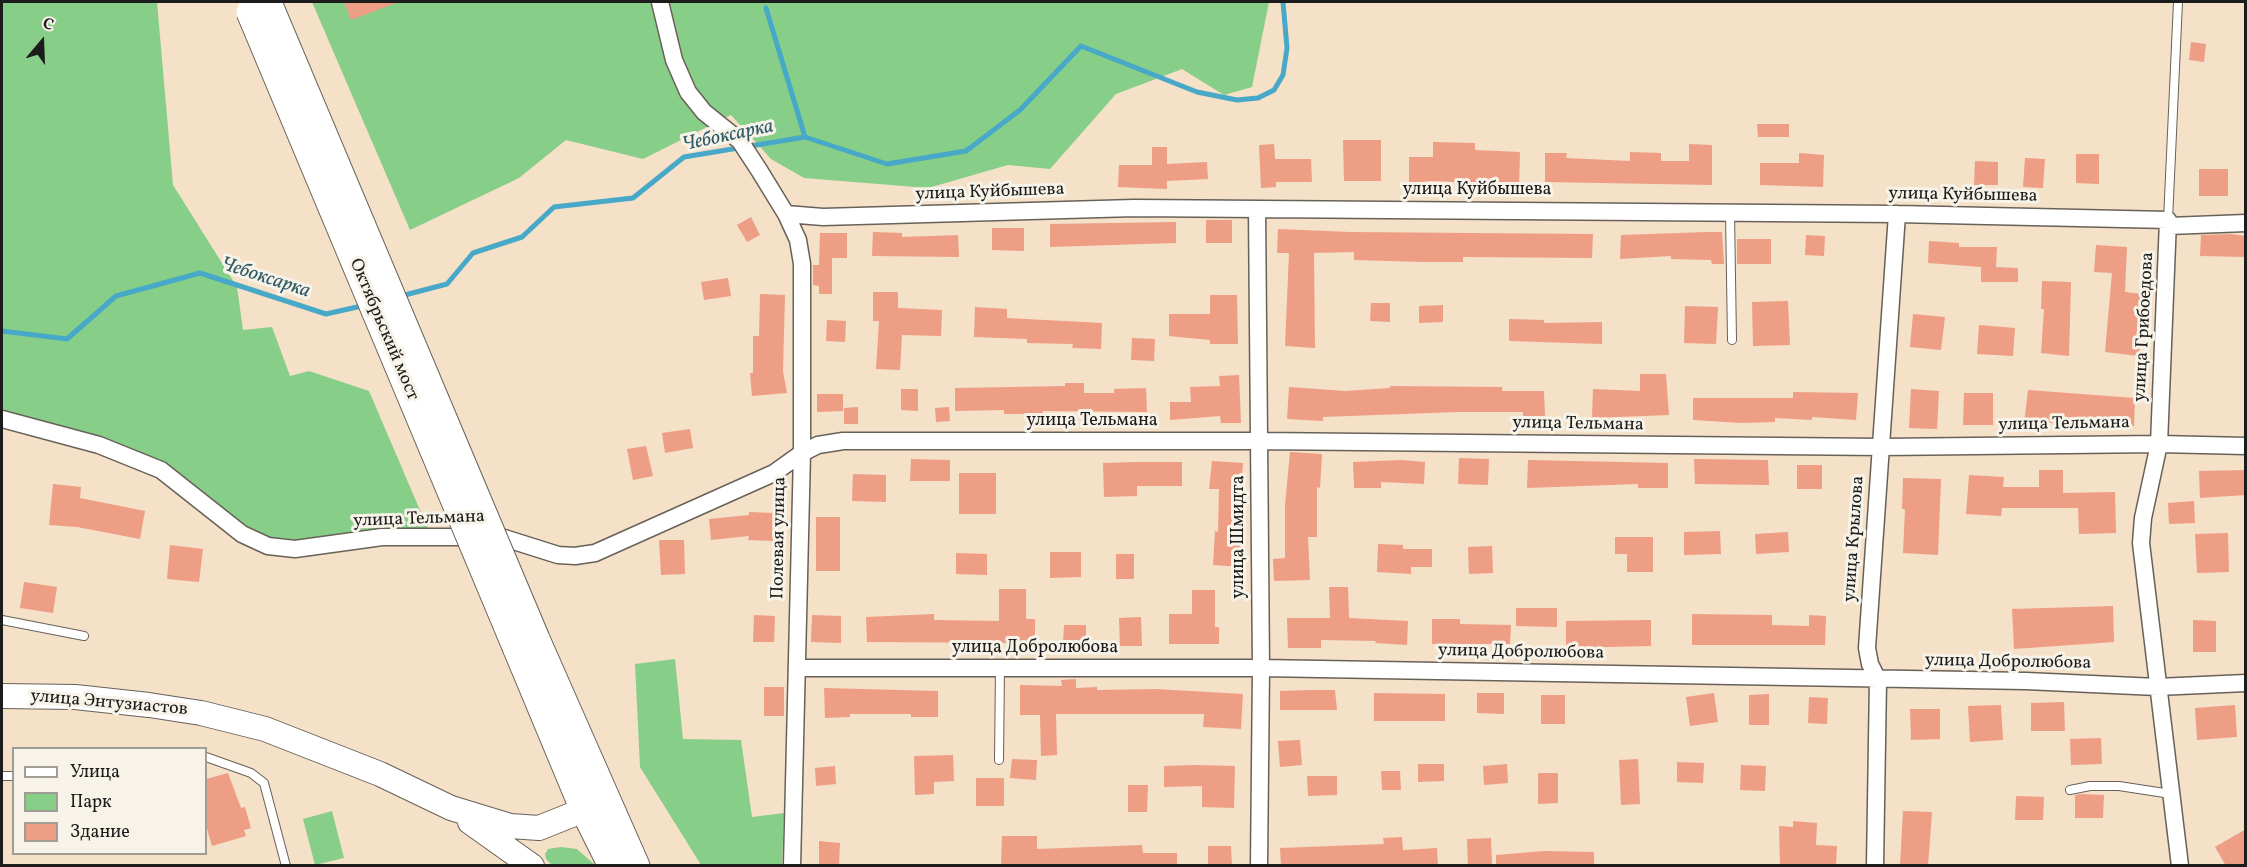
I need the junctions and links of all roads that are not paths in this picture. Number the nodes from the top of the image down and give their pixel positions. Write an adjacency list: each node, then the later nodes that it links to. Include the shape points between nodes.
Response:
1 (660, 2): 6 (street, Полевая улица, via 674,60 688,92 704,112 740,141)
2 (2178, 2): 8 (lane, улица Грибоедова)
3 (258, 5): 30 (main road, Октябрьский мост, bridge)
4 (1257, 209): 5 (street, улица Куйбышева); 6 (street, улица Куйбышева, via 1134,208 823,217); 12 (street, улица Шмидта)
5 (1730, 213): 7 (street, улица Куйбышева); 10 (lane)
6 (786, 214): 16 (street, Полевая улица, via 798,240 802,264)
7 (1897, 214): 8 (street, улица Куйбышева); 15 (street, улица Крылова)
8 (2168, 223): 9 (street, улица Куйбышева); 13 (street, улица Грибоедова)
9 (2246, 223)
10 (1732, 340)
11 (2, 419): 16 (street, улица Тельмана, via 99,445 161,470 242,534 268,546 295,549 382,537 431,536 501,537 566,556 595,553 774,473)
12 (1259, 441): 15 (street, улица Тельмана); 16 (street, улица Тельмана, via 843,441 818,445); 21 (street, улица Шмидта)
13 (2159, 444): 14 (street, улица Тельмана); 15 (street, улица Тельмана); 24 (street, улица Грибоедова, via 2141,543)
14 (2246, 446)
15 (1881, 447): 22 (street, улица Крылова, via 1867,648)
16 (802, 453): 19 (street, Полевая улица)
17 (2, 620): 18 (lane)
18 (84, 636)
19 (796, 668): 20 (street, улица Добролюбова); 36 (street, Полевая улица)
20 (1000, 668): 21 (street, улица Добролюбова); 27 (lane)
21 (1261, 668): 22 (street, улица Добролюбова); 37 (street, улица Шмидта)
22 (1878, 680): 24 (street, улица Добролюбова); 38 (street, улица Крылова)
23 (2246, 683): 24 (street, улица Добролюбова)
24 (2157, 687): 29 (street, улица Грибоедова)
25 (2, 696): 31 (main road, улица Энтузиастов, via 75,698 201,713 265,729 380,774)
26 (207, 757): 33 (lane, via 251,773 264,783)
27 (999, 760)
28 (2070, 790): 29 (lane, via 2119,786)
29 (2171, 794): 39 (street, улица Грибоедова)
30 (594, 805): 31 (main road, улица Энтузиастов, via 546,826 524,829); 34 (main road); 35 (main road)
31 (451, 808): 32 (main road, улица Энтузиастов)
32 (525, 864)
33 (286, 866)
34 (612, 866)
35 (636, 866)
36 (792, 866)
37 (1259, 866)
38 (1875, 866)
39 (2180, 866)

